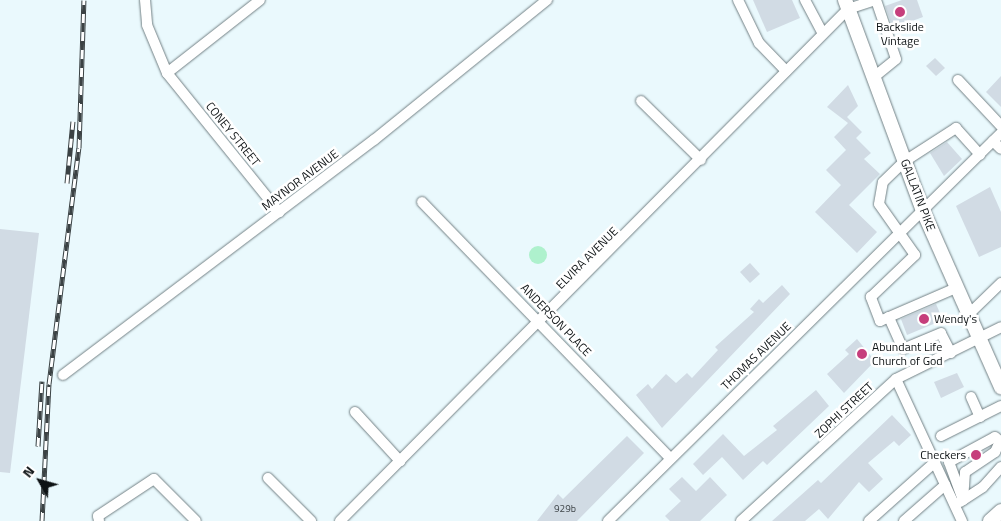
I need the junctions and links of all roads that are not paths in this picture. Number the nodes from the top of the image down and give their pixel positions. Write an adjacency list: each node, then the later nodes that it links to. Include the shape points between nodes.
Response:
1 (145, 0): 10 (street, CONEY STREET, via 147,25)
2 (260, 0): 10 (street)
3 (547, 0): 23 (street, MAYNOR AVENUE)
4 (738, 0): 9 (street, via 758,43)
5 (805, 0): 8 (street)
6 (875, 0): 7 (street); 11 (street, via 896,59)
7 (846, 4): 8 (street, ELVIRA AVENUE); 11 (main road, GALLATIN PIKE)
8 (823, 34): 9 (street, ELVIRA AVENUE)
9 (786, 72): 19 (street, ELVIRA AVENUE)
10 (167, 73): 23 (street, CONEY STREET)
11 (874, 77): 20 (main road, GALLATIN PIKE)
12 (958, 80): 14 (street)
13 (641, 101): 19 (street)
14 (1001, 126)
15 (1001, 133): 16 (street, THOMAS AVENUE)
16 (994, 141): 17 (street); 18 (street, THOMAS AVENUE)
17 (1001, 149)
18 (980, 155): 20 (street, via 956,128); 22 (street, THOMAS AVENUE)
19 (701, 160): 29 (street, ELVIRA AVENUE)
20 (905, 161): 22 (main road, GALLATIN PIKE); 24 (street, via 889,174 879,192 879,204)
21 (422, 202): 29 (street, ANDERSON PLACE)
22 (923, 211): 24 (street, THOMAS AVENUE); 26 (main road, GALLATIN PIKE)
23 (280, 212): 33 (street, MAYNOR AVENUE)
24 (899, 235): 28 (street, via 915,255 871,297 880,321); 42 (street, THOMAS AVENUE)
25 (1001, 283): 27 (street)
26 (956, 288): 27 (main road, GALLATIN PIKE); 28 (street)
27 (968, 315): 31 (main road, GALLATIN PIKE)
28 (889, 317): 32 (street, via 903,349 941,333)
29 (542, 322): 42 (street, ANDERSON PLACE); 43 (street, ELVIRA AVENUE)
30 (1001, 327): 31 (street, ZOPHI STREET)
31 (979, 340): 32 (street, ZOPHI STREET); 35 (main road, GALLATIN PIKE)
32 (951, 353): 34 (street, ZOPHI STREET)
33 (63, 375)
34 (896, 378): 44 (street); 54 (street, ZOPHI STREET)
35 (1001, 387)
36 (971, 397): 39 (street)
37 (1001, 406): 39 (street)
38 (355, 412): 43 (street)
39 (980, 417): 40 (street)
40 (942, 436)
41 (1001, 442): 48 (street, via 995,452 965,472); 48 (street, via 995,438 949,462)
42 (670, 458): 53 (street, THOMAS AVENUE)
43 (400, 461): 52 (street, ELVIRA AVENUE)
44 (935, 462): 47 (street); 55 (street)
45 (1001, 467): 48 (street)
46 (268, 478): 51 (street)
47 (945, 485): 48 (street); 56 (street)
48 (959, 502): 57 (street)
49 (99, 521): 50 (street, via 98,516 154,479)
50 (196, 521)
51 (311, 521)
52 (340, 521)
53 (608, 521)
54 (741, 521)
55 (869, 521)
56 (904, 521)
57 (962, 521)

